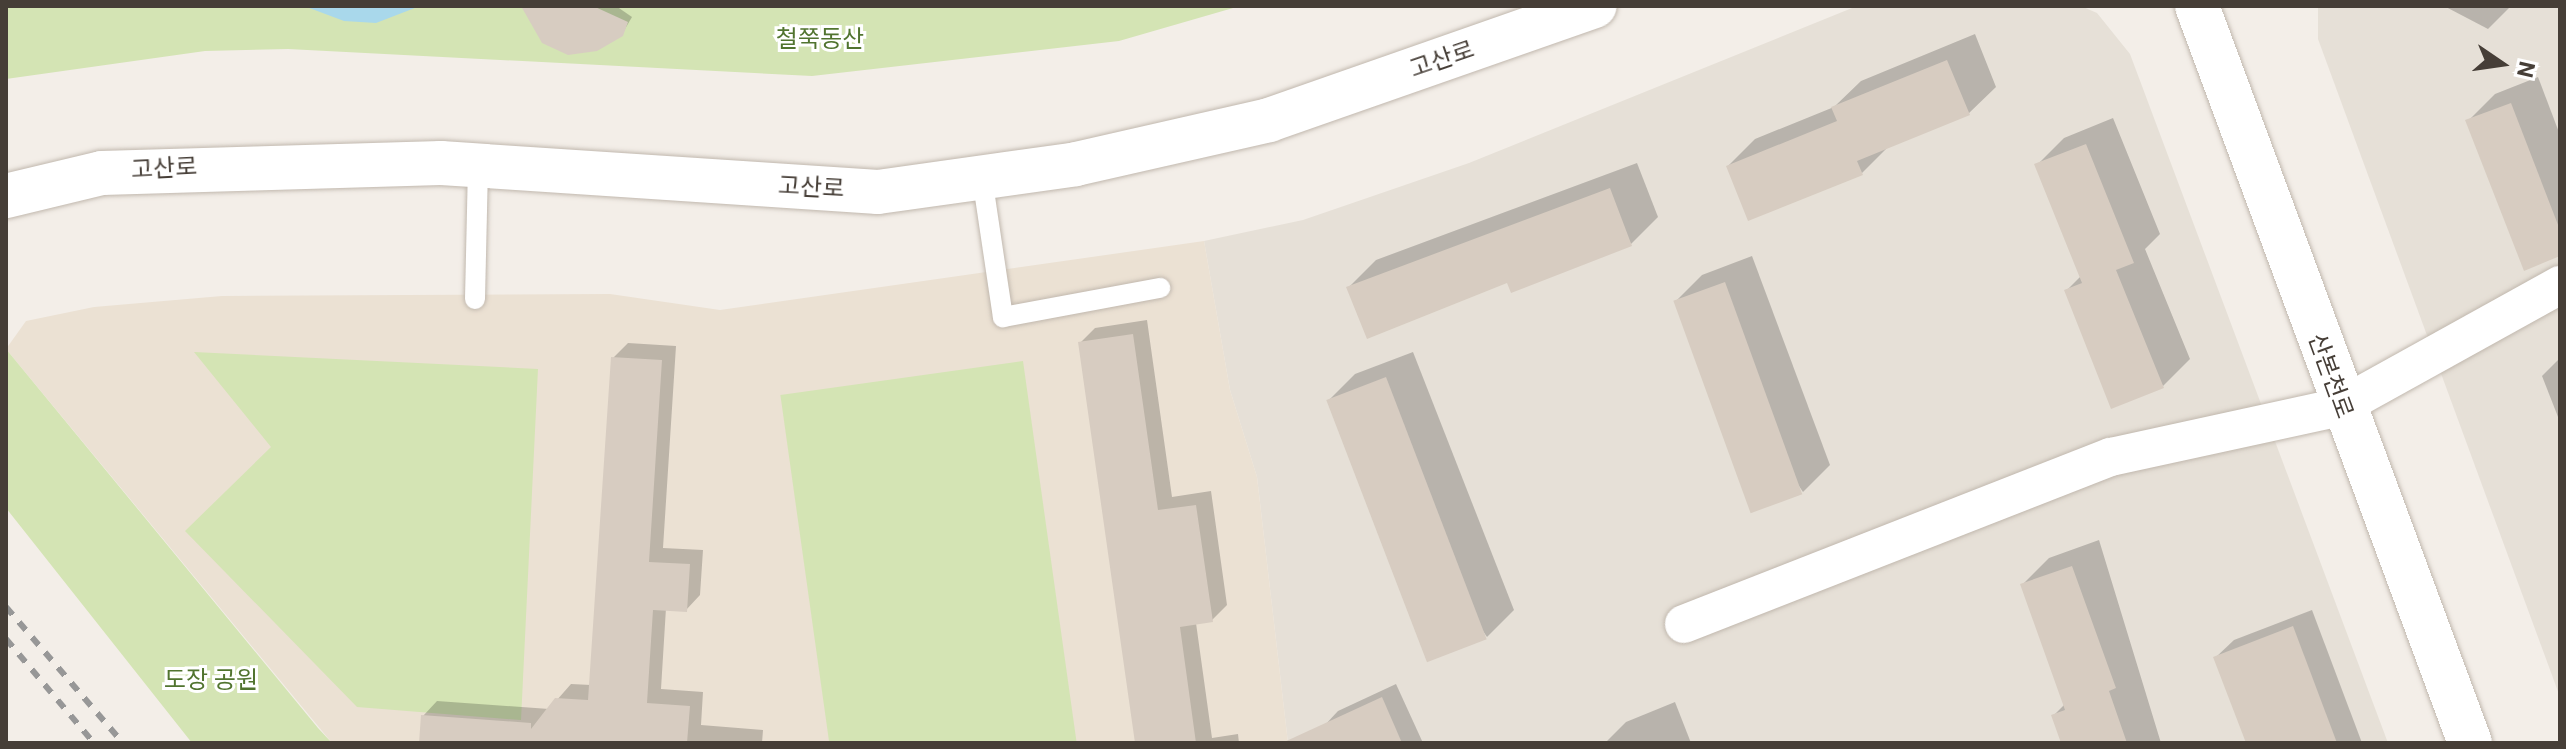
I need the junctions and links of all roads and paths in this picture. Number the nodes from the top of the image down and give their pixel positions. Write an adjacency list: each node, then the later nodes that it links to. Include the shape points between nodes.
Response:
1 (1595, 6): 4 (street, 고산로, via 1269,120)
2 (2197, 6): 9 (street, 산본천로)
3 (478, 165): 4 (street, 고산로, via 878,192); 5 (street, 고산로, via 117,172 35,184); 8 (lane)
4 (982, 177): 7 (lane, via 1003,317)
5 (6, 196)
6 (2560, 285): 9 (street)
7 (1160, 288)
8 (475, 299)
9 (2340, 407): 10 (street, via 2111,457); 11 (street, 산본천로)
10 (1684, 624)
11 (2470, 743)

